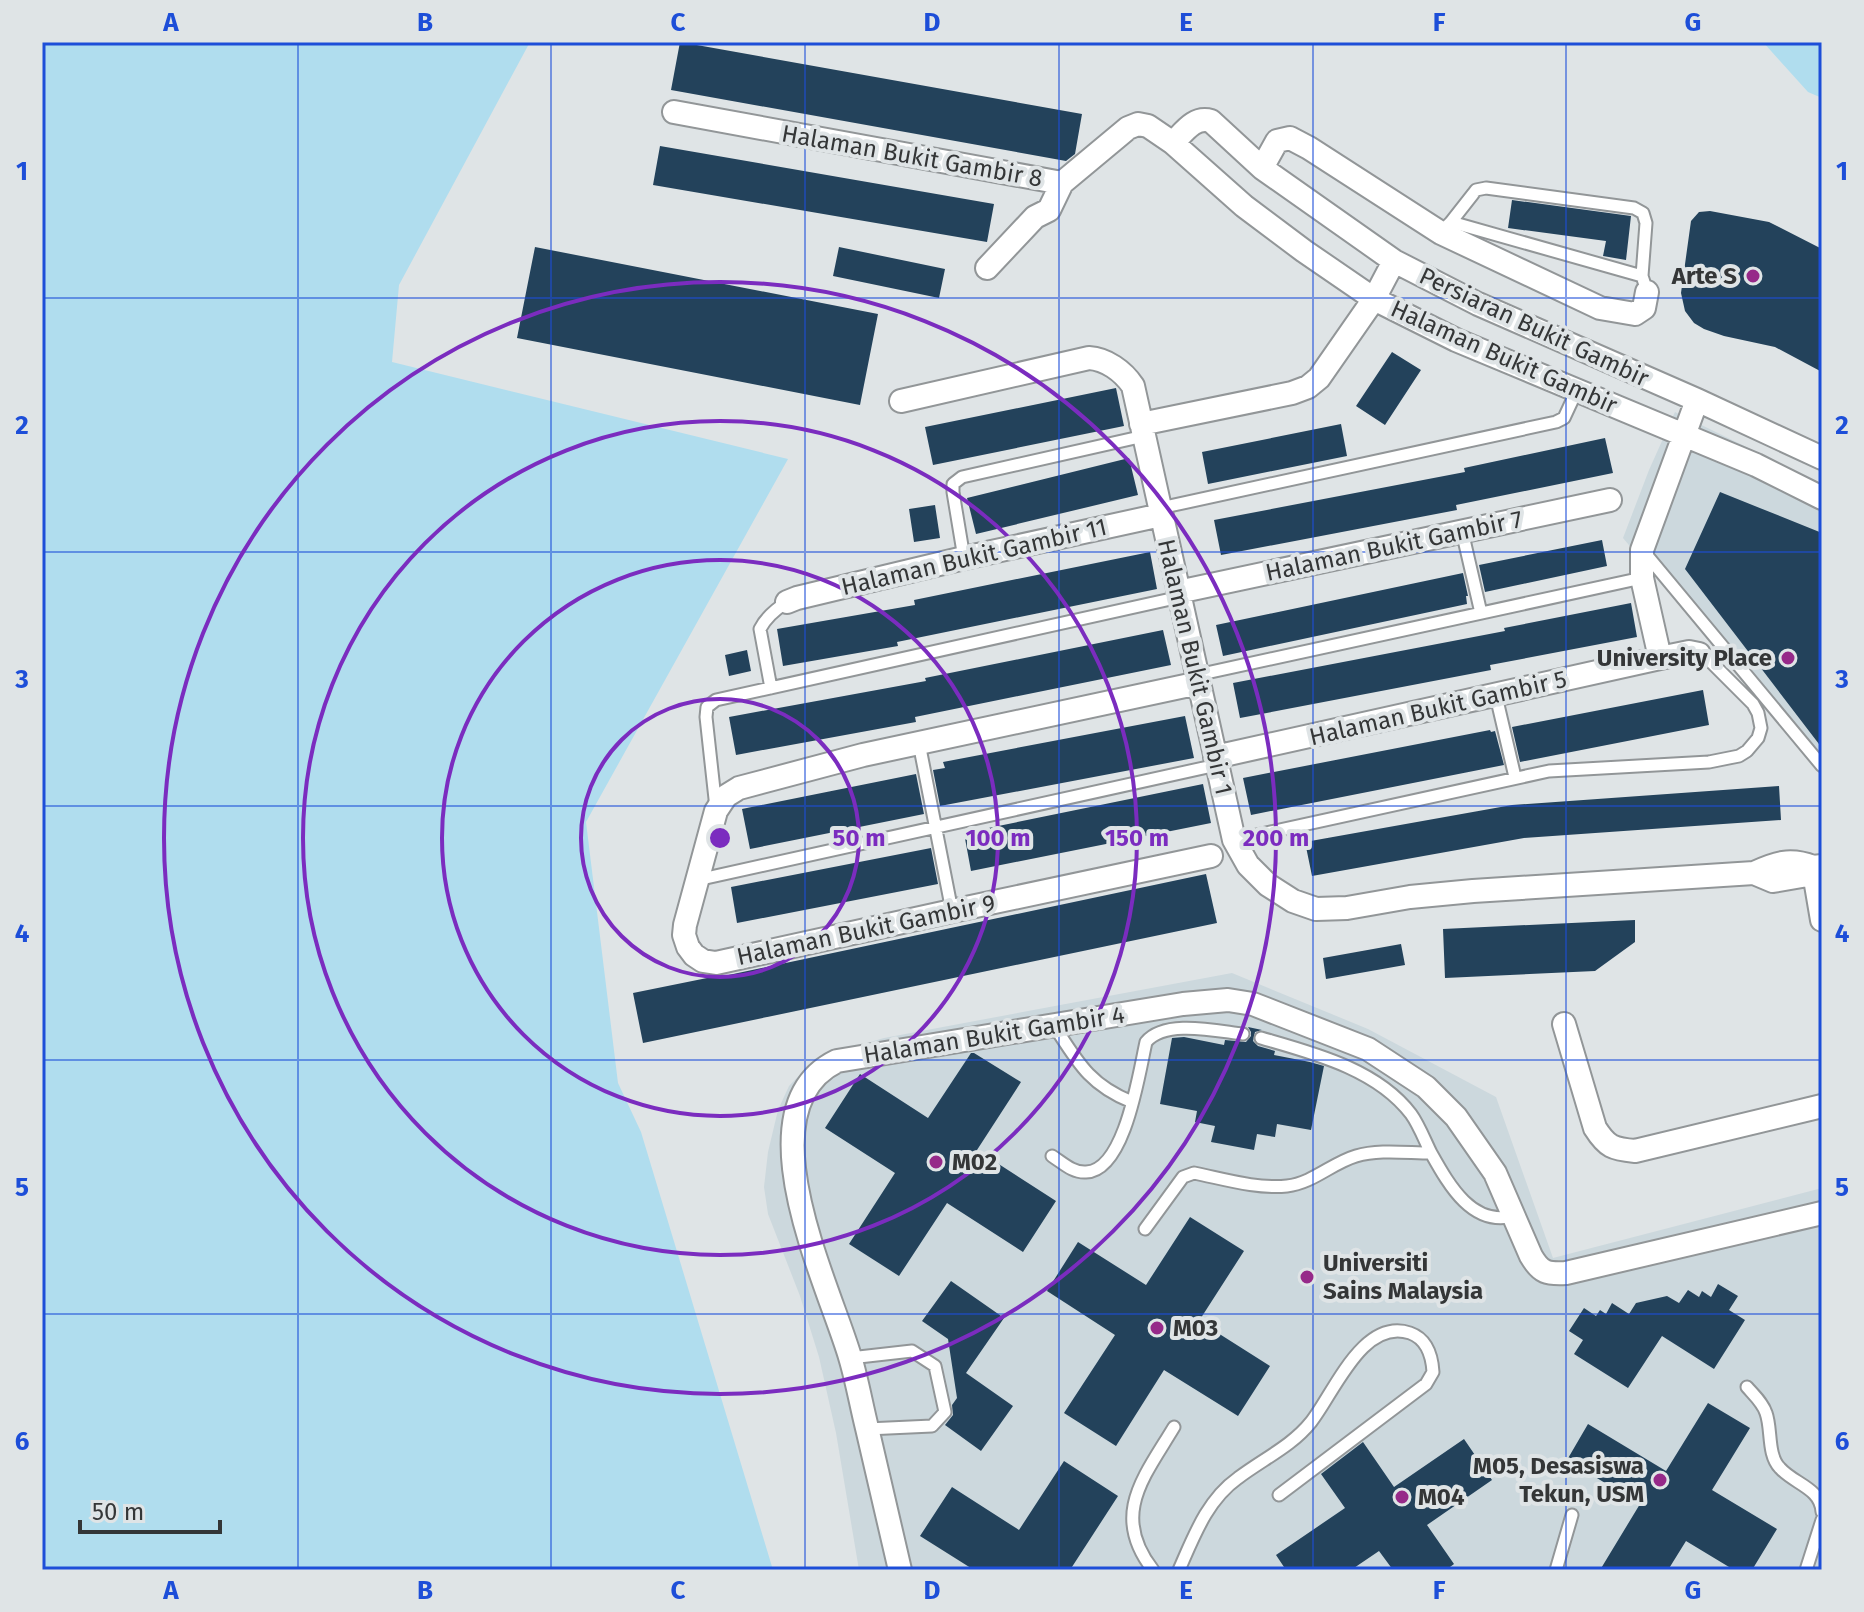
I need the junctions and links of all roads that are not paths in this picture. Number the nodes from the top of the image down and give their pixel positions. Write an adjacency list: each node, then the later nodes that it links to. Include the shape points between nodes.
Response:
1 (674, 112): 4 (street, Halaman Bukit Gambir 8)
2 (1173, 143): 3 (street, Persiaran Bukit Gambir, via 1203,118); 4 (street, Halaman Bukit Gambir 8, via 1138,124); 9 (street, Halaman Bukit Gambir, via 1244,206)
3 (1262, 168): 5 (street, Persiaran Bukit Gambir, via 1277,141 1290,138); 6 (street, Persiaran Bukit Gambir)
4 (1052, 181): 7 (street, via 1032,207 1035,217)
5 (1446, 227): 8 (lane); 8 (street, Persiaran Bukit Gambir, via 1600,308 1635,314 1644,308); 8 (lane, via 1476,190 1486,188 1634,208 1646,223)
6 (1394, 261): 9 (street); 11 (street, Persiaran Bukit Gambir, via 1478,304)
7 (987, 268)
8 (1644, 284)
9 (1374, 299): 10 (street, Halaman Bukit Gambir); 13 (street, via 1308,387)
10 (1577, 390): 14 (street, Halaman Bukit Gambir); 18 (lane, via 1564,418 1556,422)
11 (1697, 400): 14 (street); 15 (street, Persiaran Bukit Gambir)
12 (901, 401): 13 (street, Halaman Bukit Gambir 1, via 1089,358 1104,361 1129,380)
13 (1142, 430): 18 (street, Halaman Bukit Gambir 1); 21 (lane, via 962,477 953,484 953,492)
14 (1684, 436): 16 (street, Halaman Bukit Gambir); 20 (street)
15 (1822, 458)
16 (1822, 498)
17 (1610, 500): 19 (street, Halaman Bukit Gambir 7)
18 (1161, 512): 21 (street, Halaman Bukit Gambir 11); 23 (street, Halaman Bukit Gambir 1)
19 (1462, 531): 23 (street, Halaman Bukit Gambir 7); 25 (lane)
20 (1642, 550): 22 (street); 33 (lane)
21 (964, 558): 24 (street, Halaman Bukit Gambir 11)
22 (1642, 578): 25 (lane); 27 (street)
23 (1179, 595): 28 (street, Halaman Bukit Gambir 1); 29 (lane)
24 (787, 602): 29 (lane, via 760,629)
25 (1481, 613): 28 (lane)
26 (1699, 654): 27 (street, Halaman Bukit Gambir 5); 34 (lane, via 1758,713 1761,728 1747,751 1709,762)
27 (1660, 658): 30 (street, Halaman Bukit Gambir 5)
28 (1198, 679): 31 (street); 32 (street, Halaman Bukit Gambir 1)
29 (771, 688): 35 (lane, via 716,700 707,707)
30 (1496, 696): 32 (street, Halaman Bukit Gambir 5); 34 (lane)
31 (919, 743): 35 (street, via 739,788); 36 (lane)
32 (1216, 761): 36 (lane); 37 (street, Halaman Bukit Gambir 1)
33 (1822, 766)
34 (1515, 777): 37 (lane)
35 (716, 811): 40 (street, Halaman Bukit Gambir 9)
36 (936, 827): 40 (lane); 41 (lane)
37 (1234, 840): 39 (street, Halaman Bukit Gambir 1, via 1268,885 1316,909 1473,891 1754,873 1797,861)
38 (1211, 856): 41 (street, Halaman Bukit Gambir 9)
39 (1818, 866): 42 (street)
40 (697, 880): 41 (street, Halaman Bukit Gambir 9, via 684,935 694,955 716,963)
41 (952, 911)
42 (1822, 920)
43 (1053, 1024): 47 (lane, via 1093,1080); 52 (street, Halaman Bukit Gambir 4, via 1228,1000 1341,1037 1426,1087 1456,1117 1495,1173); 54 (street, Halaman Bukit Gambir 4, via 837,1061 812,1078 796,1112 794,1177)
44 (1564, 1024): 48 (street, via 1595,1128 1616,1149 1635,1151)
45 (1243, 1034): 47 (lane, via 1177,1028 1156,1033 1146,1042)
46 (1261, 1038): 49 (lane, via 1333,1061 1391,1093 1412,1115)
47 (1132, 1102): 50 (lane, via 1120,1142 1099,1169 1076,1171)
48 (1822, 1106)
49 (1431, 1153): 52 (lane, via 1459,1196 1477,1212 1489,1218); 53 (lane, via 1358,1155 1290,1185 1187,1174)
50 (1052, 1156)
51 (1822, 1213): 52 (street, Halaman Bukit Gambir 4, via 1550,1274 1538,1268)
52 (1514, 1216)
53 (1145, 1229)
54 (850, 1358): 57 (street, Halaman Bukit Gambir 4); 57 (lane, via 912,1351 935,1366 945,1412 932,1426)
55 (1747, 1387): 59 (lane, via 1766,1413 1774,1460 1813,1492)
56 (1174, 1427): 63 (lane, via 1134,1500 1135,1538)
57 (867, 1429): 62 (street, Halaman Bukit Gambir 4)
58 (1279, 1495): 64 (lane, via 1426,1384 1433,1372 1432,1357 1414,1334 1389,1332 1358,1351 1292,1442 1235,1479 1208,1508)
59 (1822, 1512)
60 (1572, 1515): 65 (lane)
61 (1822, 1520): 66 (lane)
62 (900, 1570)
63 (1153, 1570)
64 (1179, 1570)
65 (1556, 1570)
66 (1806, 1570)

